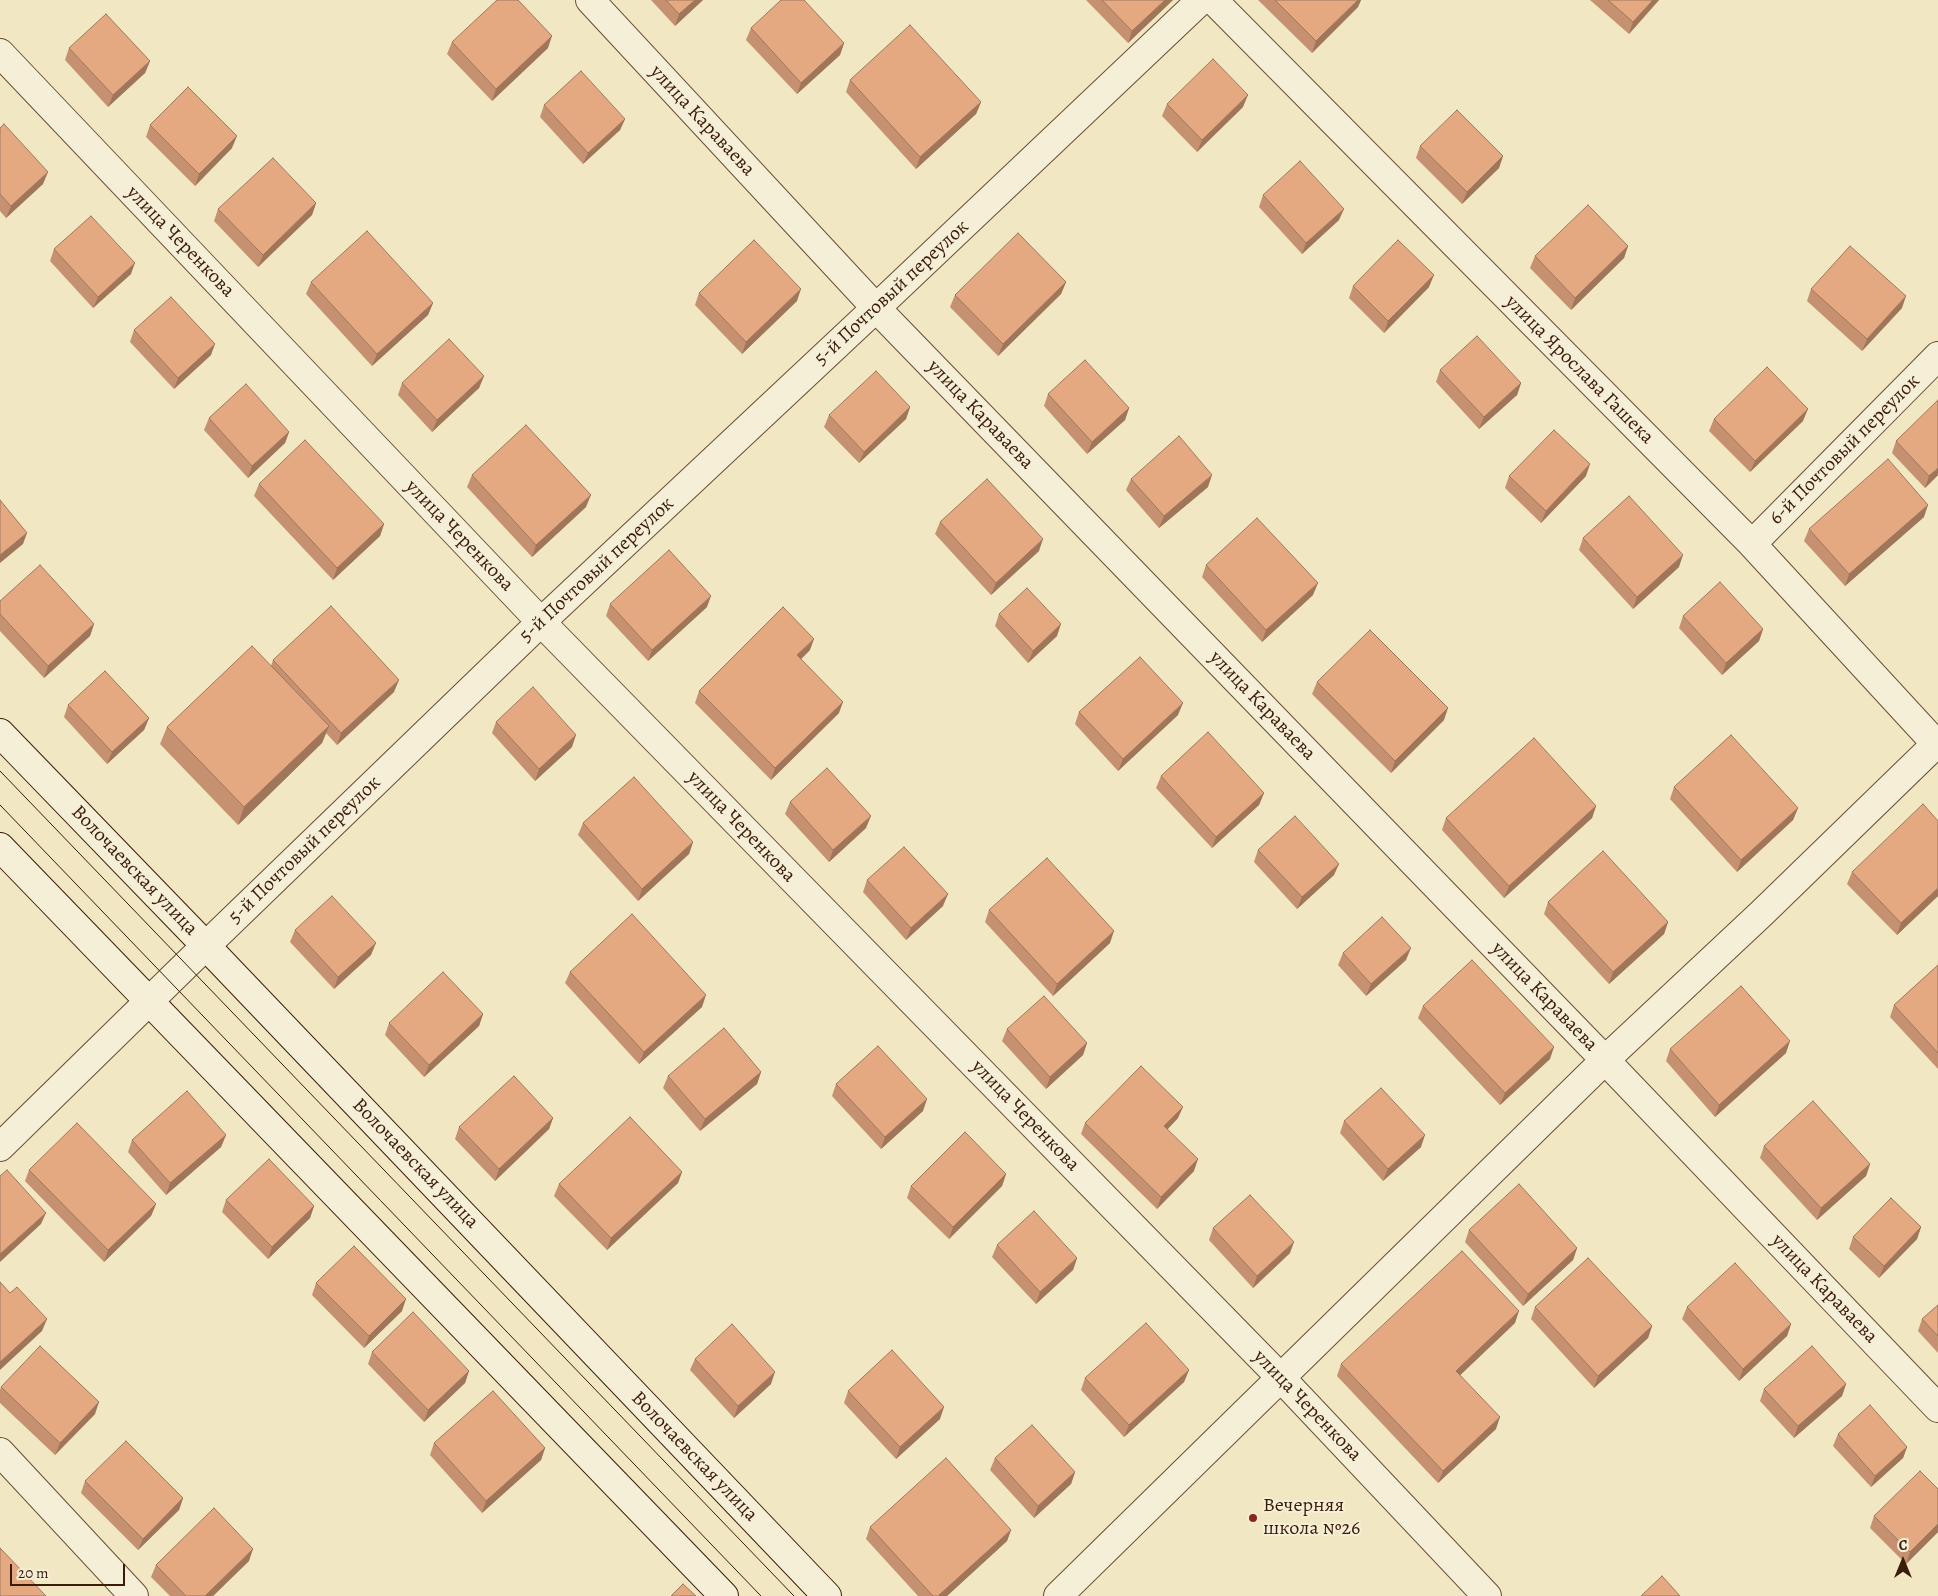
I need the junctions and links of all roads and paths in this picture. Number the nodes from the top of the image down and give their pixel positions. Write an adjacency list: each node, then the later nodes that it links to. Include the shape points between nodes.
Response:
1 (590, 0): 5 (street, улица Караваева)
2 (1201, 0): 5 (street, 5-й Почтовый переулок)
3 (1213, 0): 7 (street, улица Ярослава Гашека)
4 (0, 53): 8 (street, улица Черенкова)
5 (876, 308): 8 (street, 5-й Почтовый переулок); 14 (street, улица Караваева)
6 (1938, 356): 7 (street, 6-й Почтовый переулок)
7 (1752, 544): 10 (street, улица Ярослава Гашека)
8 (541, 622): 12 (street, 5-й Почтовый переулок); 16 (street, улица Черенкова)
9 (0, 733): 12 (street, Волочаевская улица)
10 (1937, 745): 14 (street)
11 (0, 846): 13 (street)
12 (206, 946): 13 (street, 5-й Почтовый переулок); 21 (street, Волочаевская улица)
13 (149, 1001): 15 (street, 5-й Почтовый переулок); 20 (street)
14 (1605, 1060): 16 (street); 17 (street, улица Караваева)
15 (0, 1147)
16 (1282, 1379): 22 (street); 23 (street, улица Черенкова)
17 (1938, 1408)
18 (0, 1452): 19 (street)
19 (134, 1596)
20 (724, 1596)
21 (827, 1596)
22 (1058, 1596)
23 (1488, 1596)

